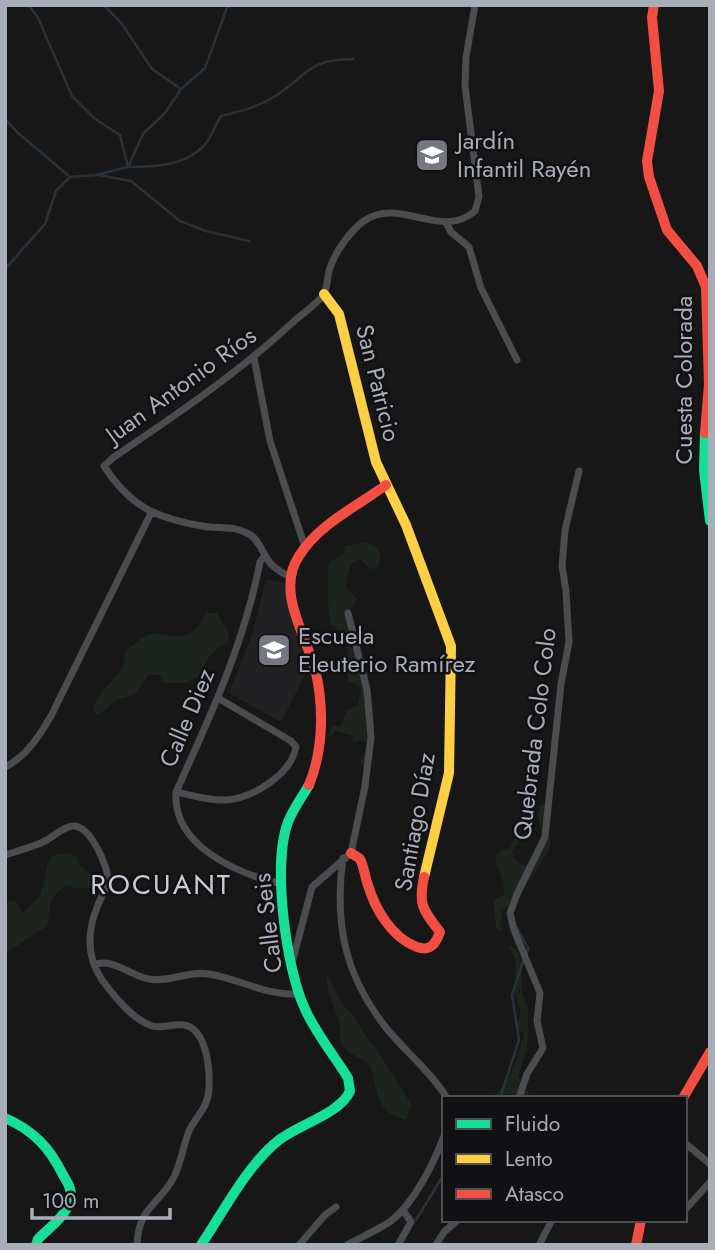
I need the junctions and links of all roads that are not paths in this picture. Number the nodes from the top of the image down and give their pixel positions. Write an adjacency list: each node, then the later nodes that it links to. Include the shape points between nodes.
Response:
1 (475, 5): 3 (street, via 465,86 478,205 471,215)
2 (654, 5): 10 (street, Cuesta Colorada, via 659,91 649,177 667,230 697,266 706,287 709,384 704,457)
3 (446, 223): 4 (street, via 398,213 381,213 363,222 330,266); 6 (street, via 469,247 481,288)
4 (324, 294): 5 (street, Juan Antonio Ríos); 8 (street, San Patricio, via 340,314 376,462)
5 (254, 358): 9 (street, Juan Antonio Ríos, via 104,466 129,497); 11 (street, via 270,441)
6 (517, 359)
7 (579, 471): 26 (street, Quebrada Colo Colo, via 565,530 562,565 569,642 545,838 510,913 540,993 537,1021 543,1048)
8 (386, 485): 11 (street); 19 (street, Santiago Díaz, via 410,533 451,646 450,773 420,895 424,913 440,932 432,949 413,947 381,915 359,858)
9 (151, 513): 12 (street, Juan Antonio Ríos, via 202,526 235,528 252,535); 16 (street, via 51,716 32,744)
10 (710, 521)
11 (305, 547): 13 (street)
12 (265, 555): 13 (street, Juan Antonio Ríos); 15 (street, Calle Diez)
13 (289, 576): 20 (street, Calle Seis, via 318,685 319,751 308,786 286,824)
14 (348, 613): 19 (street, via 367,690 371,737 365,786)
15 (218, 698): 17 (street, Calle Diez); 17 (street, via 291,741 296,747 294,757 277,776 239,798 213,800)
16 (5, 767)
17 (176, 792): 20 (street, Calle Diez, via 180,820 206,850 254,878)
18 (5, 855): 22 (street, via 40,844 70,827 89,833 108,877 89,934)
19 (347, 856): 21 (street, via 312,887); 25 (street, via 339,887 339,916 355,978 388,1029)
20 (282, 884): 21 (street, Calle Seis)
21 (293, 961): 23 (street, Calle Seis)
22 (94, 965): 23 (street, via 111,963 153,980 210,974 283,995); 41 (street, via 139,1020 155,1027 185,1025 198,1033 206,1056 207,1104 189,1130 174,1178 141,1220)
23 (299, 993): 42 (street, Calle Seis, via 348,1078 351,1093 259,1159)
24 (710, 1052): 27 (street)
25 (445, 1096)
26 (520, 1096)
27 (684, 1096)
28 (5, 1118): 40 (street, via 45,1142 71,1195 63,1213)
29 (442, 1140): 35 (street)
30 (687, 1145): 31 (street)
31 (710, 1164)
32 (710, 1182): 34 (street)
33 (336, 1207): 43 (street)
34 (687, 1208)
35 (403, 1210): 44 (street); 45 (street, via 411,1222)
36 (455, 1222): 46 (street)
37 (551, 1222): 47 (street)
38 (640, 1222): 39 (street)
39 (634, 1244)
40 (36, 1245)
41 (137, 1245)
42 (201, 1245)
43 (299, 1245)
44 (347, 1245)
45 (398, 1245)
46 (436, 1245)
47 (540, 1245)

